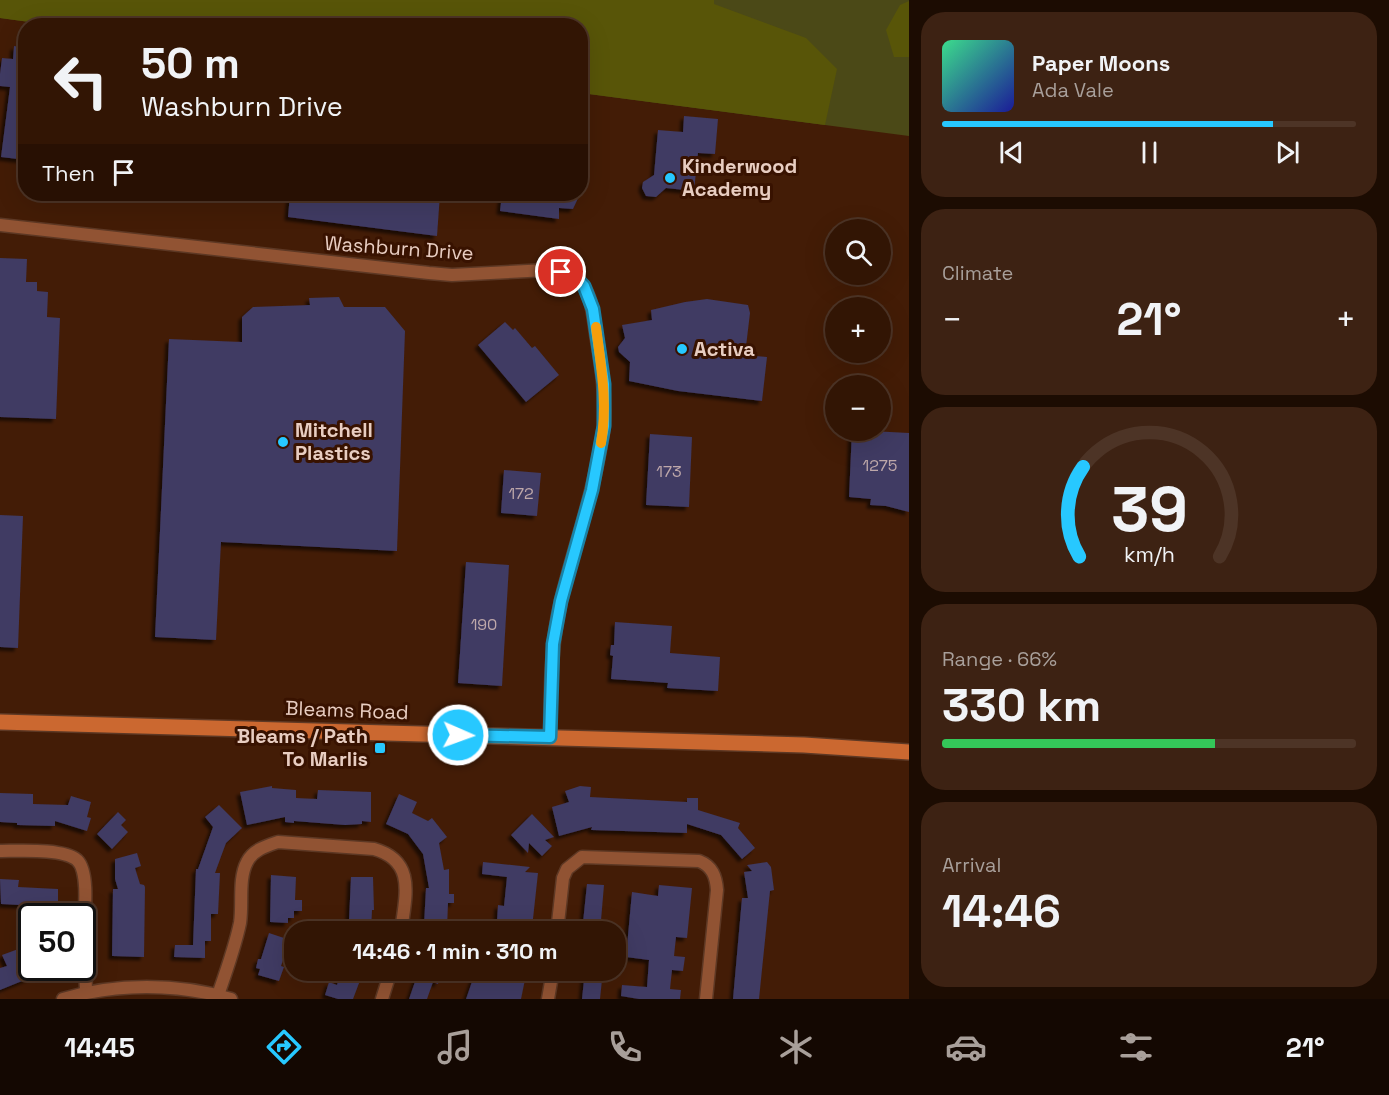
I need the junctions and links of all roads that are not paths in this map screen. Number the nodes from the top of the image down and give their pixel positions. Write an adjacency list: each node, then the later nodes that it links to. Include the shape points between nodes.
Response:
1 (0, 225): 3 (street, Washburn Drive, via 452,275 547,270 575,277 584,286 593,309 604,384 604,426 553,644)
2 (0, 722): 3 (main road, Bleams Road)
3 (550, 737): 4 (main road, Bleams Road)
4 (909, 752)
5 (0, 851): 10 (street, via 63,854 77,860 85,883)
6 (402, 921): 11 (street, via 405,878 396,860 387,853 278,842 264,846 247,860 240,921)
7 (558, 921): 16 (street, via 563,878 567,868 582,857 705,863 717,880)
8 (388, 981): 14 (street)
9 (551, 981): 15 (street)
10 (86, 992): 11 (street, via 176,988); 12 (street)
11 (218, 995): 13 (street)
12 (63, 999)
13 (231, 999)
14 (382, 999)
15 (548, 999)
16 (706, 999)

